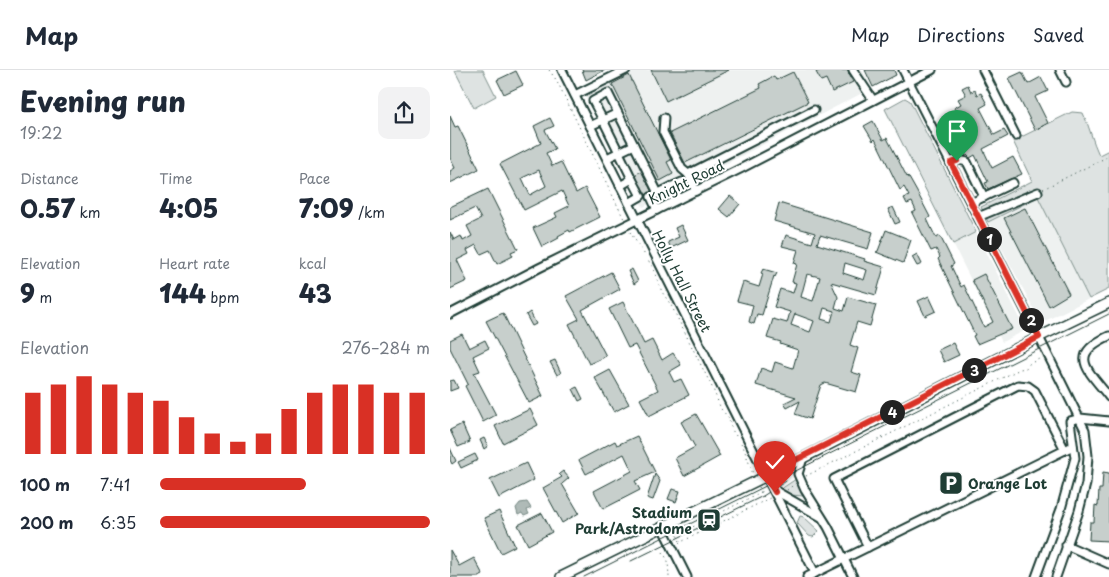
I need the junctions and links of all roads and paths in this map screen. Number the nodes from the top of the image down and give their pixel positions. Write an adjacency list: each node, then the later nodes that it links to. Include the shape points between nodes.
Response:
1 (549, 70): 21 (path)
2 (562, 70): 11 (street, Holly Hall Street)
3 (626, 70): 11 (street)
4 (853, 70): 12 (street)
5 (903, 70): 9 (street)
6 (932, 70): 9 (street, Knight Road)
7 (982, 70): 18 (street)
8 (1060, 70): 10 (street)
9 (909, 82): 12 (street, Knight Road); 25 (street)
10 (1066, 82)
11 (575, 96): 17 (street, Holly Hall Street)
12 (873, 100): 32 (street, Knight Road)
13 (814, 110): 26 (street)
14 (618, 113): 16 (street); 16 (street, via 608,94 600,97 593,101); 19 (street)
15 (664, 118): 26 (street, via 663,132 682,169)
16 (603, 120): 17 (street); 22 (street)
17 (590, 126): 24 (street, Holly Hall Street)
18 (1016, 136)
19 (634, 145): 22 (street); 29 (street)
20 (593, 147): 21 (path)
21 (589, 149): 42 (path)
22 (619, 152): 24 (street); 29 (street)
23 (1109, 156): 33 (path)
24 (607, 158): 30 (street, Holly Hall Street)
25 (951, 163): 35 (street, via 966,162); 38 (street)
26 (688, 174): 32 (street)
27 (682, 182): 31 (street)
28 (1013, 183): 35 (street)
29 (643, 184): 30 (street); 34 (street); 34 (street); 37 (street)
30 (620, 186): 37 (street, Holly Hall Street)
31 (673, 186): 34 (street); 36 (street)
32 (696, 191): 36 (street, Knight Road)
33 (1038, 192): 40 (street)
34 (655, 195): 39 (street)
35 (984, 197): 38 (street)
36 (679, 199): 39 (street, Knight Road)
37 (629, 203): 41 (street, Holly Hall Street)
38 (971, 203): 40 (street)
39 (657, 210): 41 (street, Knight Road)
40 (978, 217): 46 (street)
41 (638, 220): 42 (street, Knight Road); 56 (street, Holly Hall Street)
42 (627, 225): 44 (street, Knight Road); 55 (path, via 652,266 721,409 743,446)
43 (1109, 303): 46 (main road)
44 (450, 314)
45 (1109, 336): 48 (street, via 1090,346 1084,358 1084,363)
46 (1039, 337): 47 (street); 54 (main road)
47 (1048, 354): 50 (street); 57 (path, via 1026,368)
48 (1106, 389): 49 (street)
49 (1109, 397)
50 (1080, 418): 51 (street); 52 (street, via 1070,421); 65 (street, via 1088,456 1086,484)
51 (1109, 421)
52 (1073, 446): 53 (street); 76 (street, via 1075,458 1065,498)
53 (1065, 450): 66 (street); 66 (street, via 1038,394 1028,386 1018,385 834,478)
54 (803, 458): 56 (main road); 63 (street, via 798,474)
55 (751, 469)
56 (766, 475): 59 (street, Holly Hall Street); 64 (main road)
57 (803, 477)
58 (797, 480): 61 (path, via 793,487)
59 (774, 490): 63 (street); 70 (street, Holly Hall Street)
60 (762, 492): 62 (path, via 677,535 679,542)
61 (783, 492)
62 (771, 498)
63 (822, 517): 68 (street)
64 (662, 527): 71 (main road); 73 (street)
65 (1066, 545): 69 (street); 77 (street)
66 (868, 547): 68 (street)
67 (663, 552): 72 (path, via 668,562)
68 (844, 559): 70 (street); 75 (street)
69 (1109, 564)
70 (815, 573): 74 (street)
71 (561, 577)
72 (669, 577)
73 (686, 577)
74 (807, 577)
75 (853, 577)
76 (1036, 577)
77 (1056, 577)

